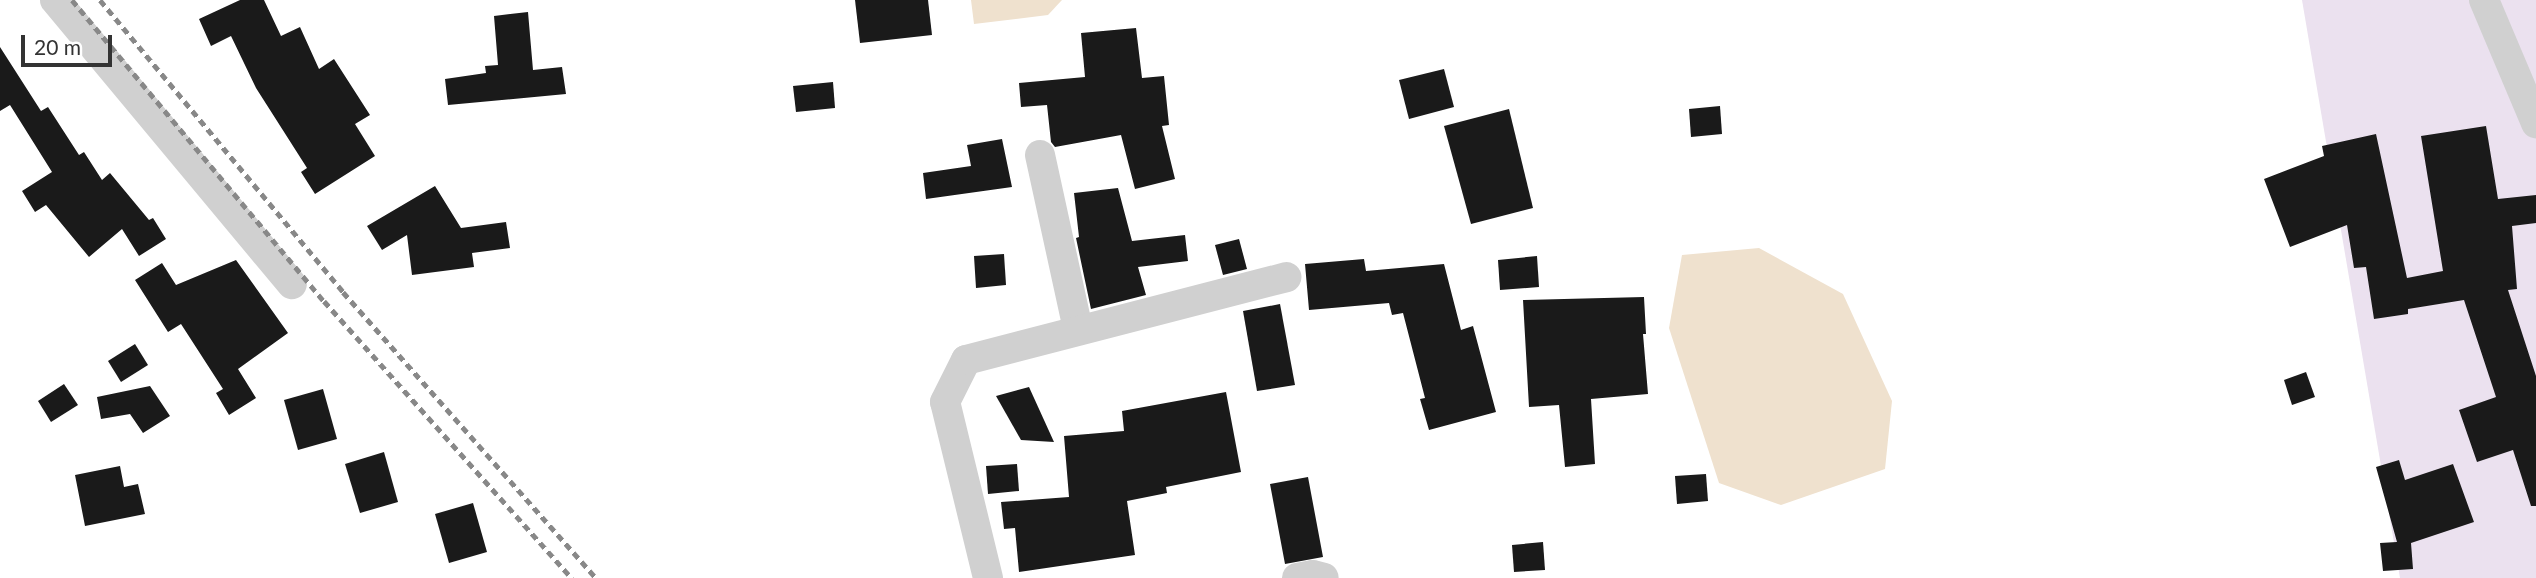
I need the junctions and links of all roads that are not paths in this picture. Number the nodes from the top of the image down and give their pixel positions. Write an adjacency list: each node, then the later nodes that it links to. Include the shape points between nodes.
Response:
1 (55, 0): 6 (street)
2 (2484, 0): 3 (street)
3 (2536, 123)
4 (1040, 155): 7 (street)
5 (1286, 277): 7 (street)
6 (292, 284)
7 (1078, 330): 8 (street, via 966,360 944,402)
8 (988, 578)
9 (1297, 578): 10 (street)
10 (1324, 578)

